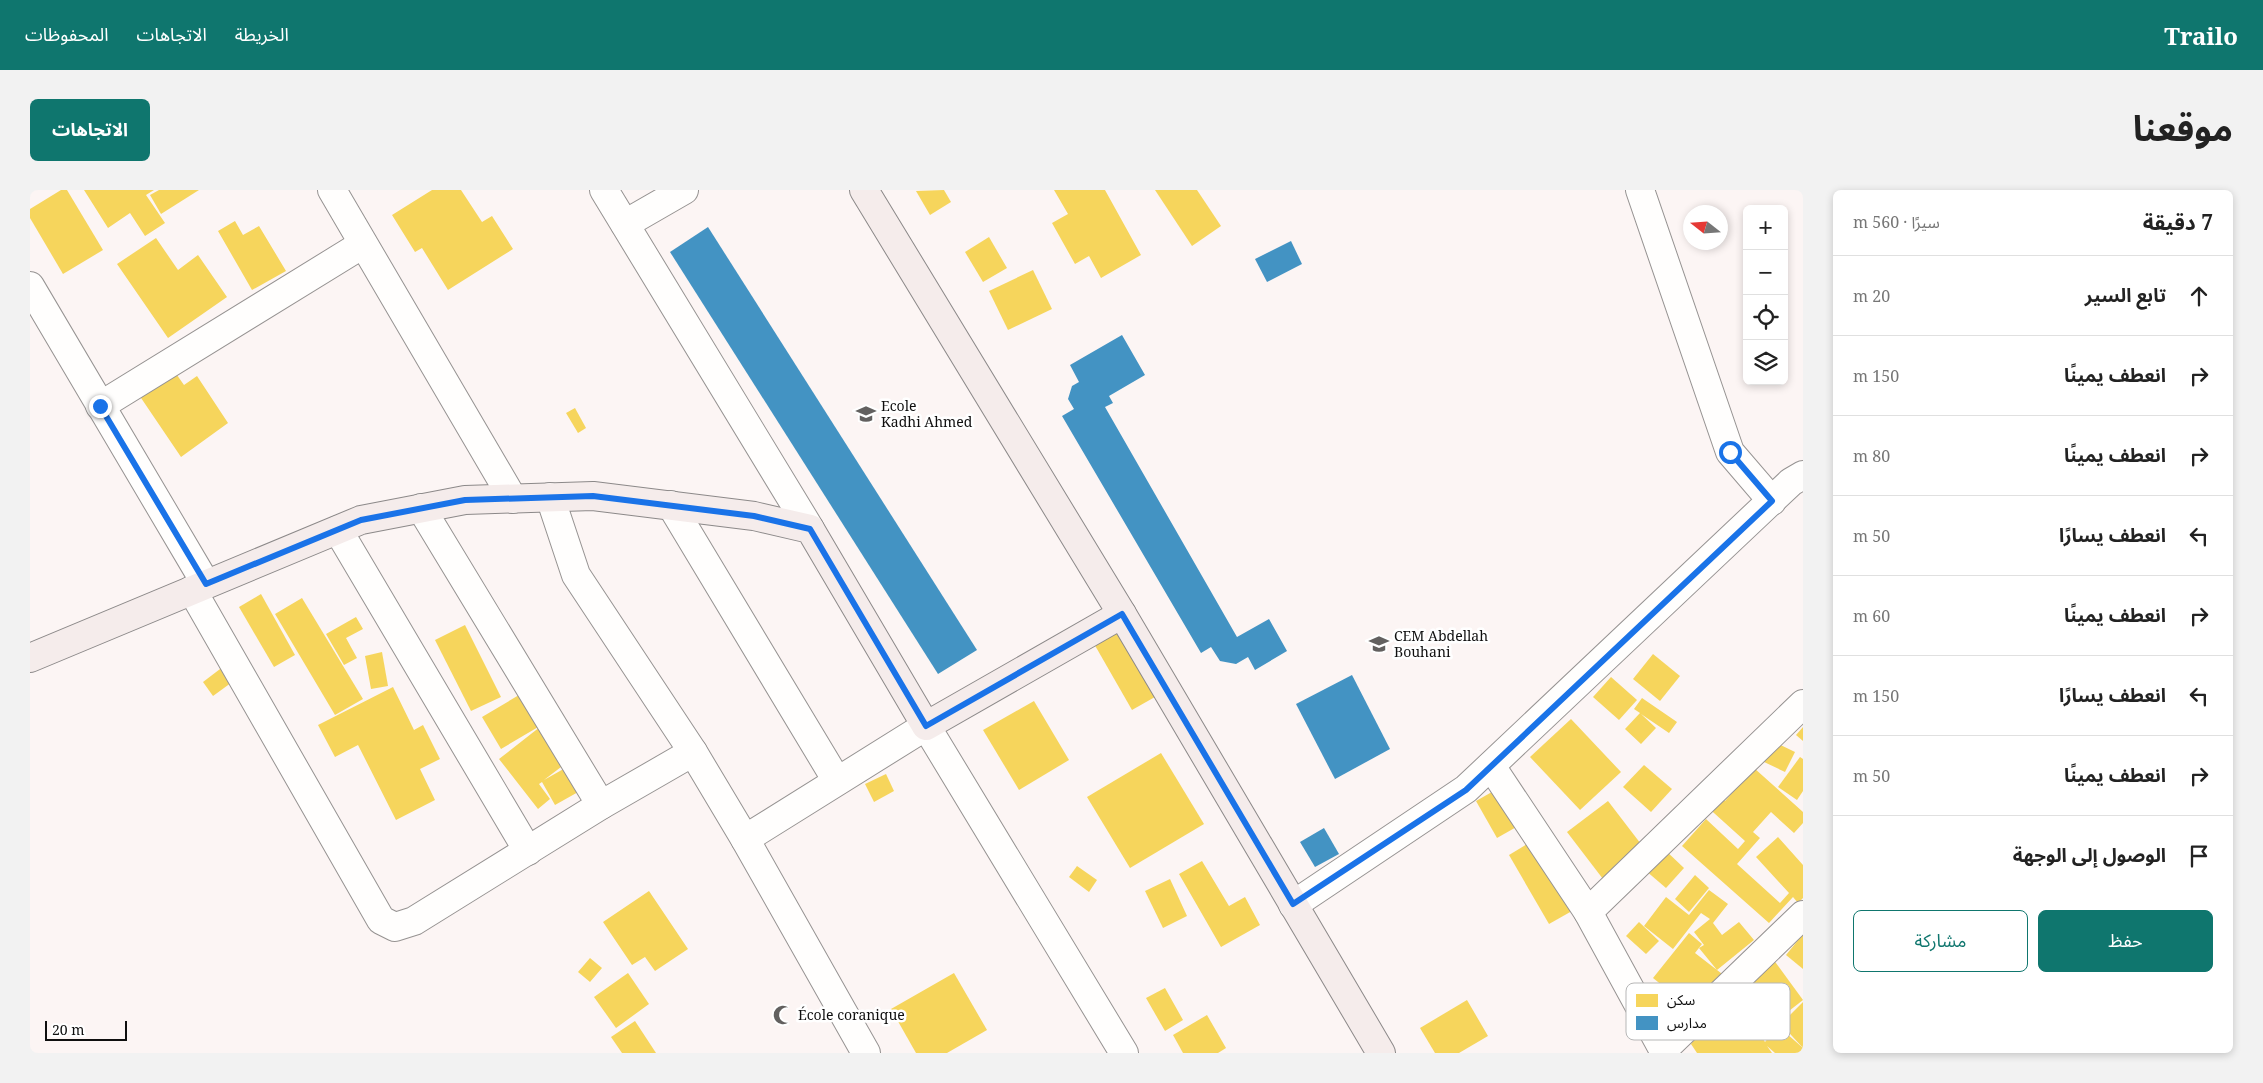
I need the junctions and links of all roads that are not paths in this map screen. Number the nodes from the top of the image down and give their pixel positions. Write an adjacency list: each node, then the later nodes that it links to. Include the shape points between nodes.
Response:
1 (332, 190): 7 (street)
2 (604, 190): 6 (street)
3 (684, 190): 6 (street)
4 (864, 190): 19 (main road)
5 (1640, 190): 13 (street, via 1730,452)
6 (624, 224): 16 (street)
7 (363, 244): 9 (street); 12 (street)
8 (30, 286): 9 (street)
9 (100, 406): 18 (street)
10 (1803, 475): 13 (street)
11 (550, 497): 12 (main road); 14 (main road, via 593,496); 23 (street, via 576,576)
12 (513, 499): 15 (main road, via 465,500)
13 (1772, 501): 24 (street)
14 (671, 505): 16 (main road, via 754,516); 25 (street)
15 (422, 508): 17 (main road, via 361,520); 26 (street)
16 (810, 529): 22 (main road)
17 (338, 530): 18 (main road); 28 (street)
18 (199, 587): 20 (main road); 28 (street, via 381,920 395,927 414,921)
19 (1122, 614): 22 (main road); 29 (main road)
20 (30, 658)
21 (1803, 704): 30 (street)
22 (926, 726): 25 (street); 38 (street)
23 (693, 752): 26 (street); 27 (street)
24 (1491, 766): 29 (street, via 1466,790); 30 (street)
25 (837, 781): 27 (street)
26 (601, 805): 28 (street)
27 (745, 839): 37 (street)
28 (528, 851)
29 (1293, 904): 39 (main road)
30 (1588, 912): 32 (street)
31 (1803, 915): 33 (street)
32 (1627, 983)
33 (1734, 983)
34 (1657, 1040): 36 (street)
35 (1676, 1040): 36 (street)
36 (1664, 1052)
37 (866, 1053)
38 (1124, 1053)
39 (1381, 1053)

